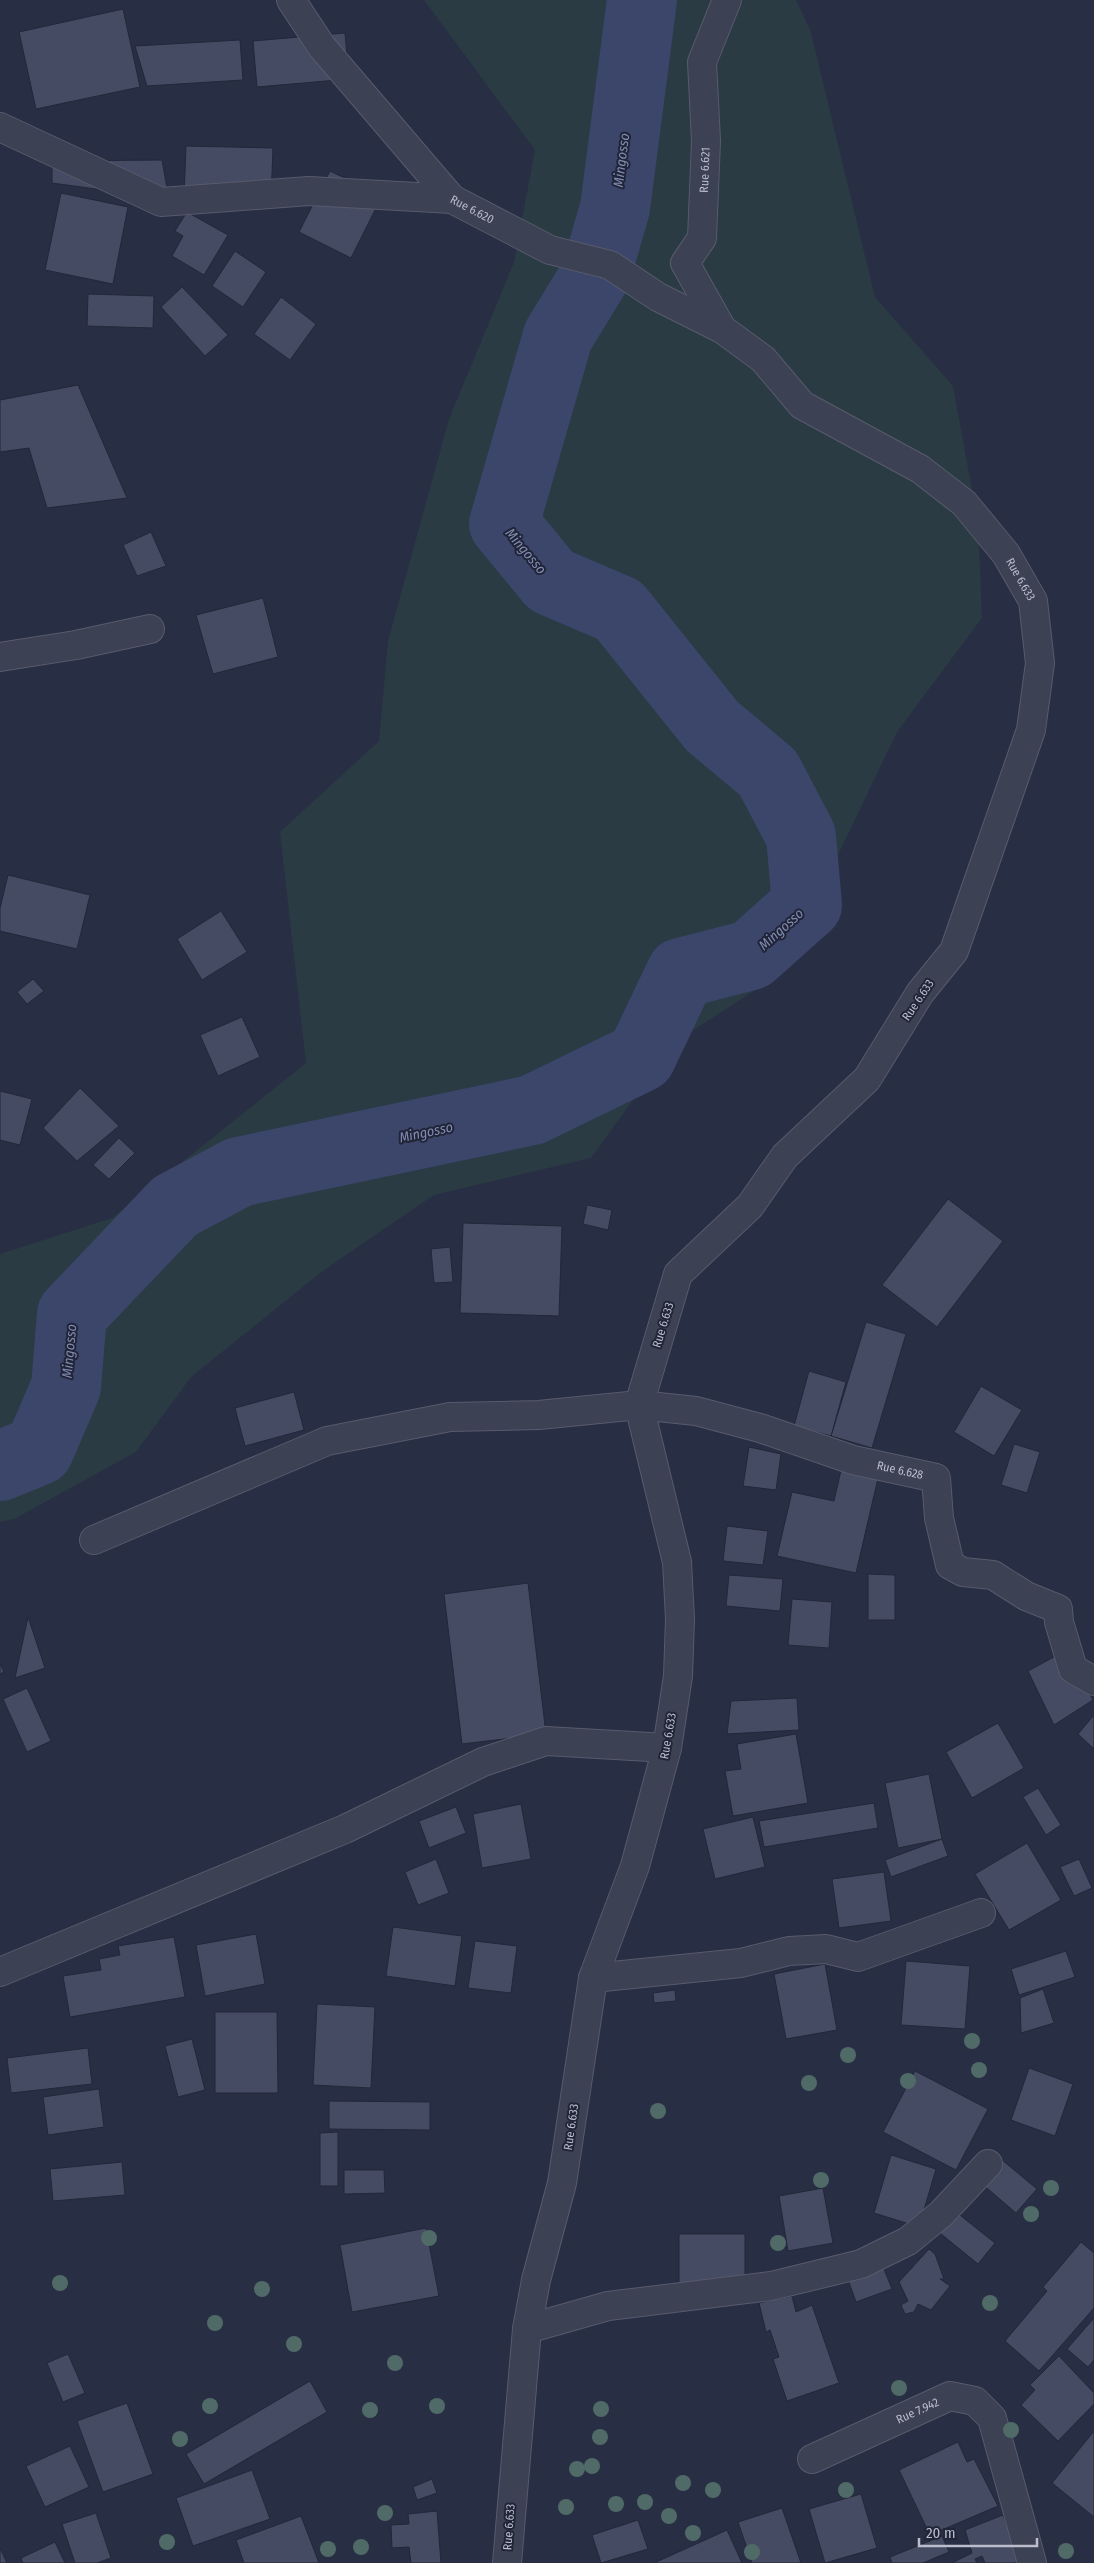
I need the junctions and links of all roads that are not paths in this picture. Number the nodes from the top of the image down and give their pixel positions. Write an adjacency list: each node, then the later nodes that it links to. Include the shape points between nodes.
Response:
1 (291, 0): 4 (street, Rue 6.620, via 322,47)
2 (727, 0): 5 (street, Rue 6.621, via 702,62 706,141 702,238 685,263)
3 (0, 127): 4 (street, via 161,202 308,191)
4 (452, 199): 5 (street, Rue 6.620, via 550,250 610,266 658,297)
5 (722, 329): 8 (street, Rue 6.633, via 763,359 802,406 920,470 964,503 1006,554 1033,601 1040,663 1031,730 954,951 920,993 868,1080 785,1156 750,1206 678,1274)
6 (150, 629): 7 (street)
7 (0, 657)
8 (639, 1405): 9 (street, via 539,1414 450,1417 327,1441); 10 (street, Rue 6.628, via 696,1412 760,1428 853,1460 936,1478 938,1518 950,1565 964,1572 993,1575 1026,1596 1058,1609 1073,1668); 11 (street, Rue 6.633, via 677,1562 678,1676)
9 (94, 1540)
10 (1094, 1681)
11 (668, 1748): 13 (street, via 546,1741 483,1762 345,1829); 14 (street, Rue 6.633, via 634,1866)
12 (981, 1914): 14 (street, via 858,1957 826,1949 790,1950 741,1963)
13 (0, 1972)
14 (593, 1978): 16 (street, Rue 6.633, via 562,2183 536,2280)
15 (988, 2164): 16 (street, via 941,2214 908,2241 861,2264 771,2286 608,2306)
16 (527, 2329): 18 (street, Rue 6.633)
17 (812, 2459): 19 (street, Rue 7.942, via 950,2396 975,2401 992,2418)
18 (506, 2563)
19 (1032, 2563)

